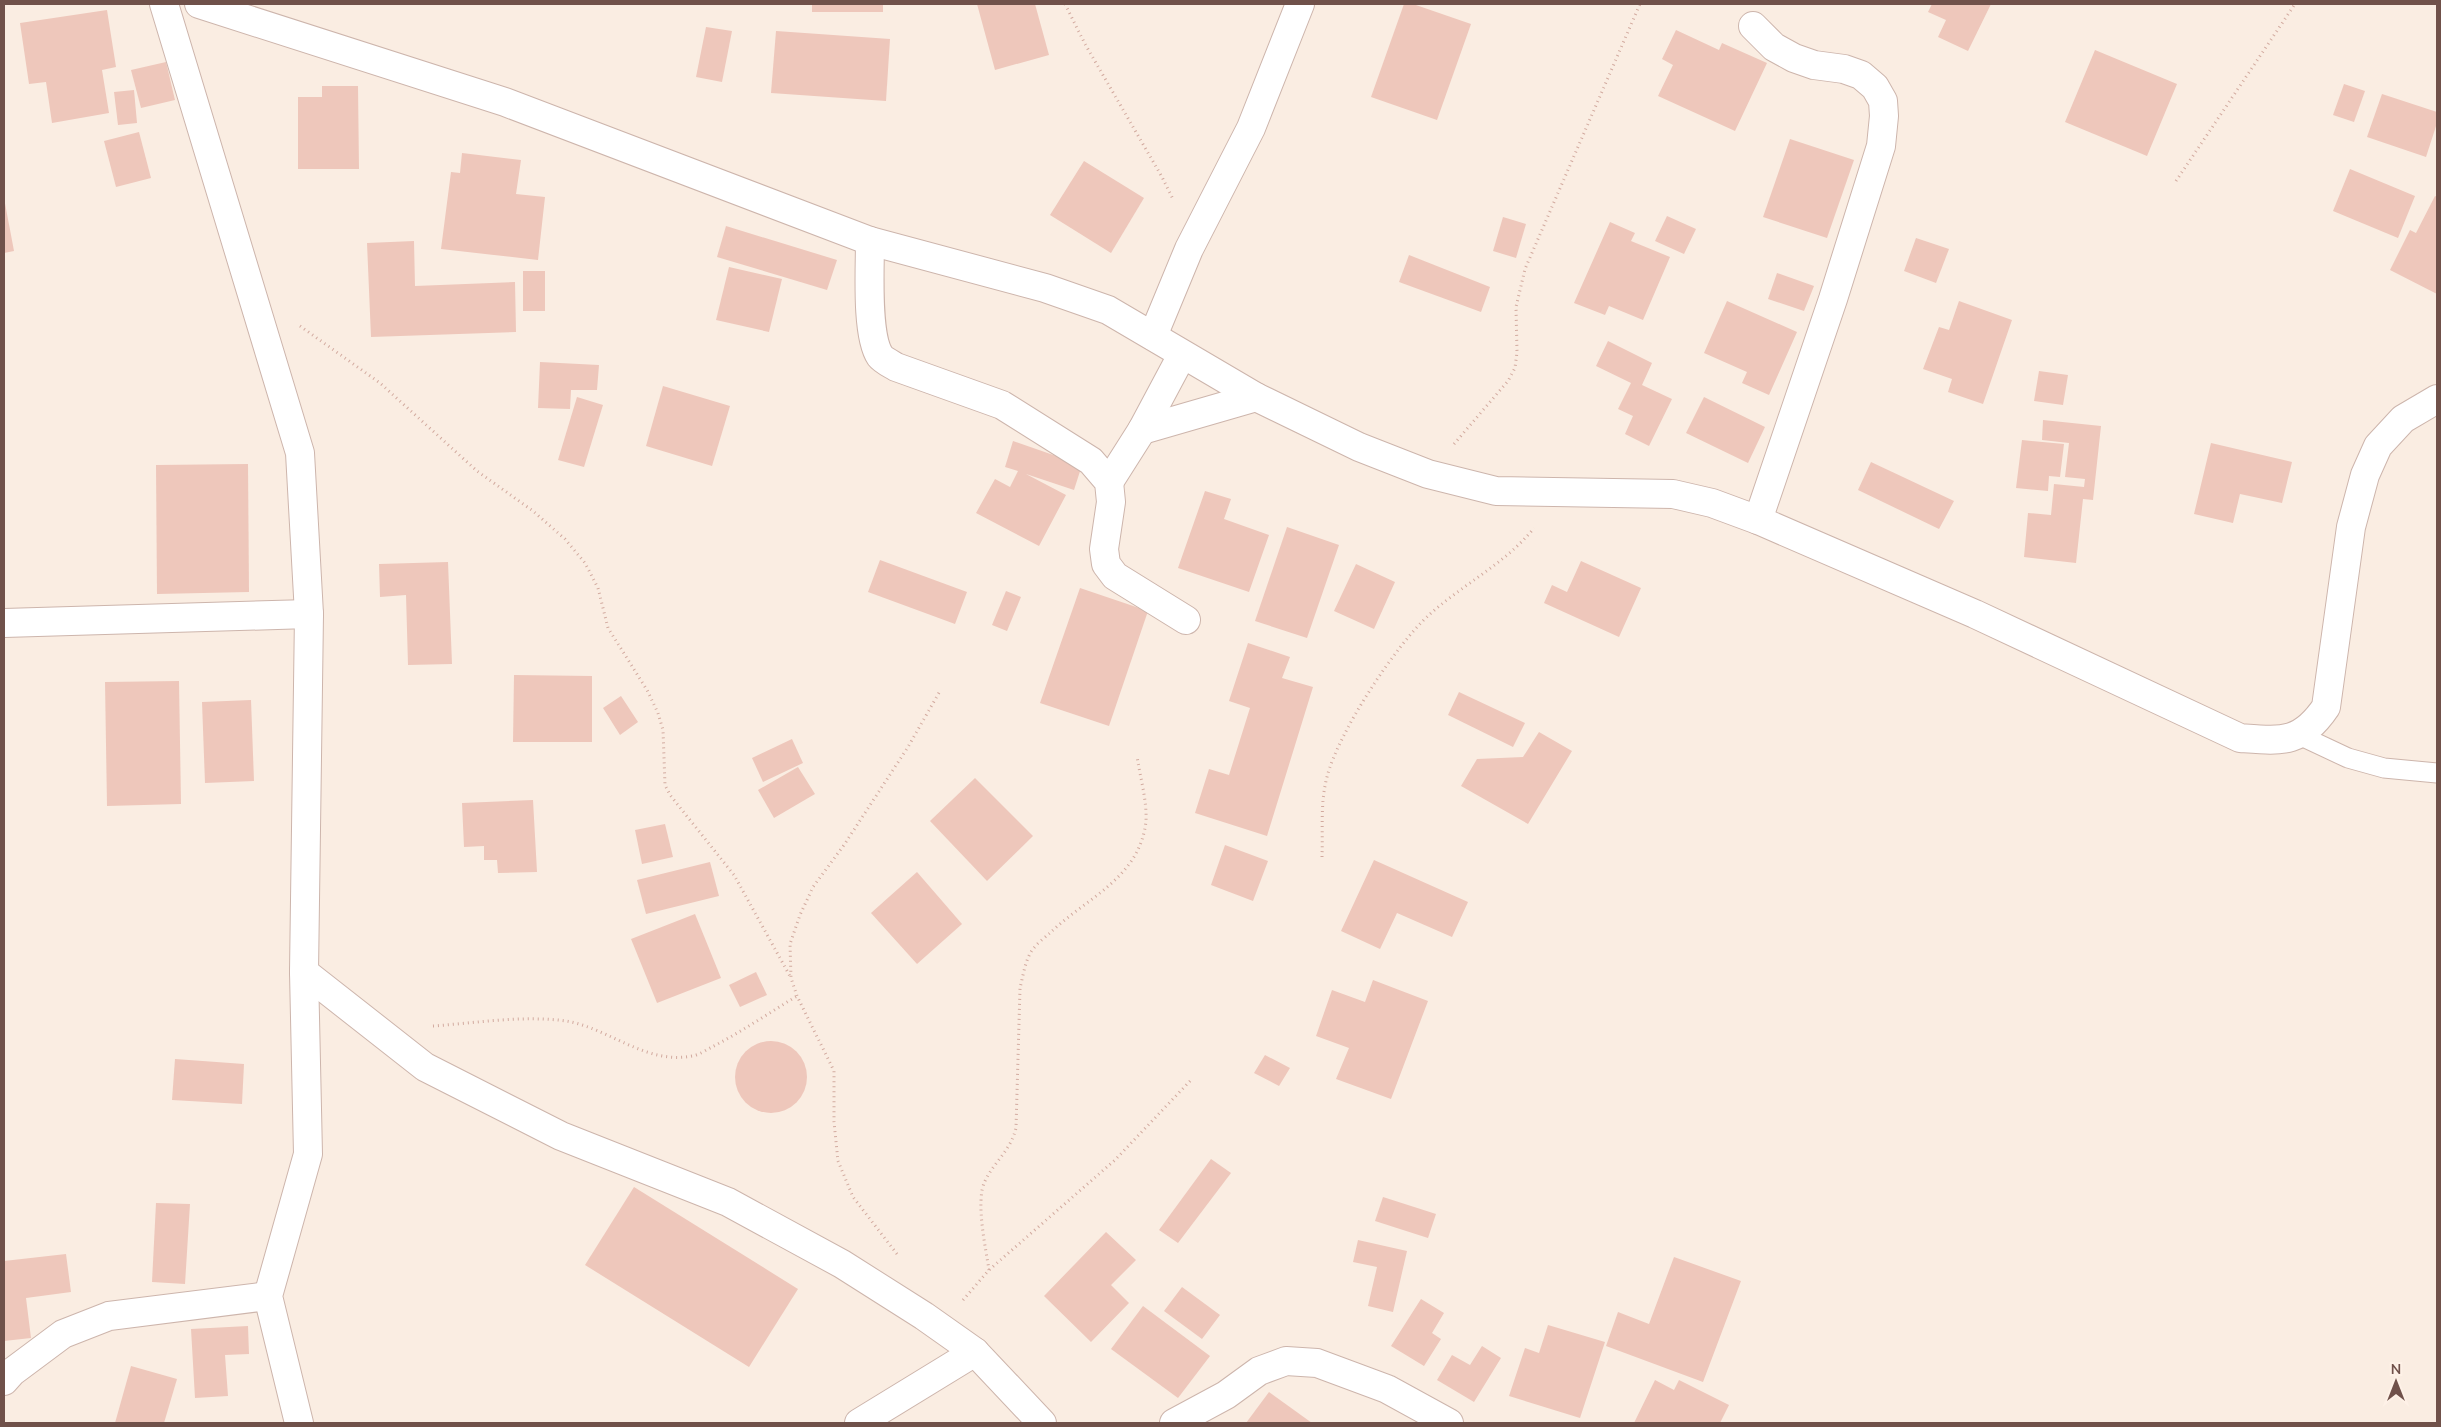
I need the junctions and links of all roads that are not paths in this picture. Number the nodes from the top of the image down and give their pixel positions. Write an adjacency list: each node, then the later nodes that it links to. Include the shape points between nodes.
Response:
1 (164, 4): 13 (street, via 300,453)
2 (199, 4): 5 (street, via 505,102)
3 (1300, 4): 6 (street, via 1250,128 1190,249)
4 (1753, 26): 12 (street, via 1774,47 1794,58 1861,75 1875,86 1883,101 1884,116 1881,146)
5 (870, 241): 6 (street, via 1045,288 1108,310); 11 (street, via 871,323 874,342 881,356 896,367 1002,404 1092,461)
6 (1152, 336): 7 (street)
7 (1182, 355): 8 (street); 10 (street)
8 (1256, 398): 10 (street); 12 (street, via 1359,447 1428,474 1496,491 1673,494)
9 (2437, 399): 16 (street, via 2403,419 2378,446 2365,475 2351,527 2326,707 2314,725)
10 (1142, 430): 11 (street)
11 (1109, 482): 14 (street, via 1111,502 1104,549 1106,564 1115,576)
12 (1758, 520): 16 (street, via 1975,614 2240,738 2276,741)
13 (309, 614): 15 (street); 18 (street)
14 (1186, 620)
15 (4, 624)
16 (2299, 735): 17 (lane, via 2348,758 2384,768)
17 (2437, 772)
18 (304, 972): 19 (street, via 308,1154); 20 (street, via 425,1067 561,1136 728,1202 842,1264)
19 (268, 1296): 21 (street, via 109,1316 63,1334); 22 (street)
20 (975, 1352): 23 (street); 24 (street)
21 (4, 1381)
22 (299, 1423)
23 (859, 1423)
24 (1042, 1423)
25 (1174, 1423): 26 (street, via 1226,1395 1259,1371 1286,1360 1317,1363 1387,1389)
26 (1449, 1423)

